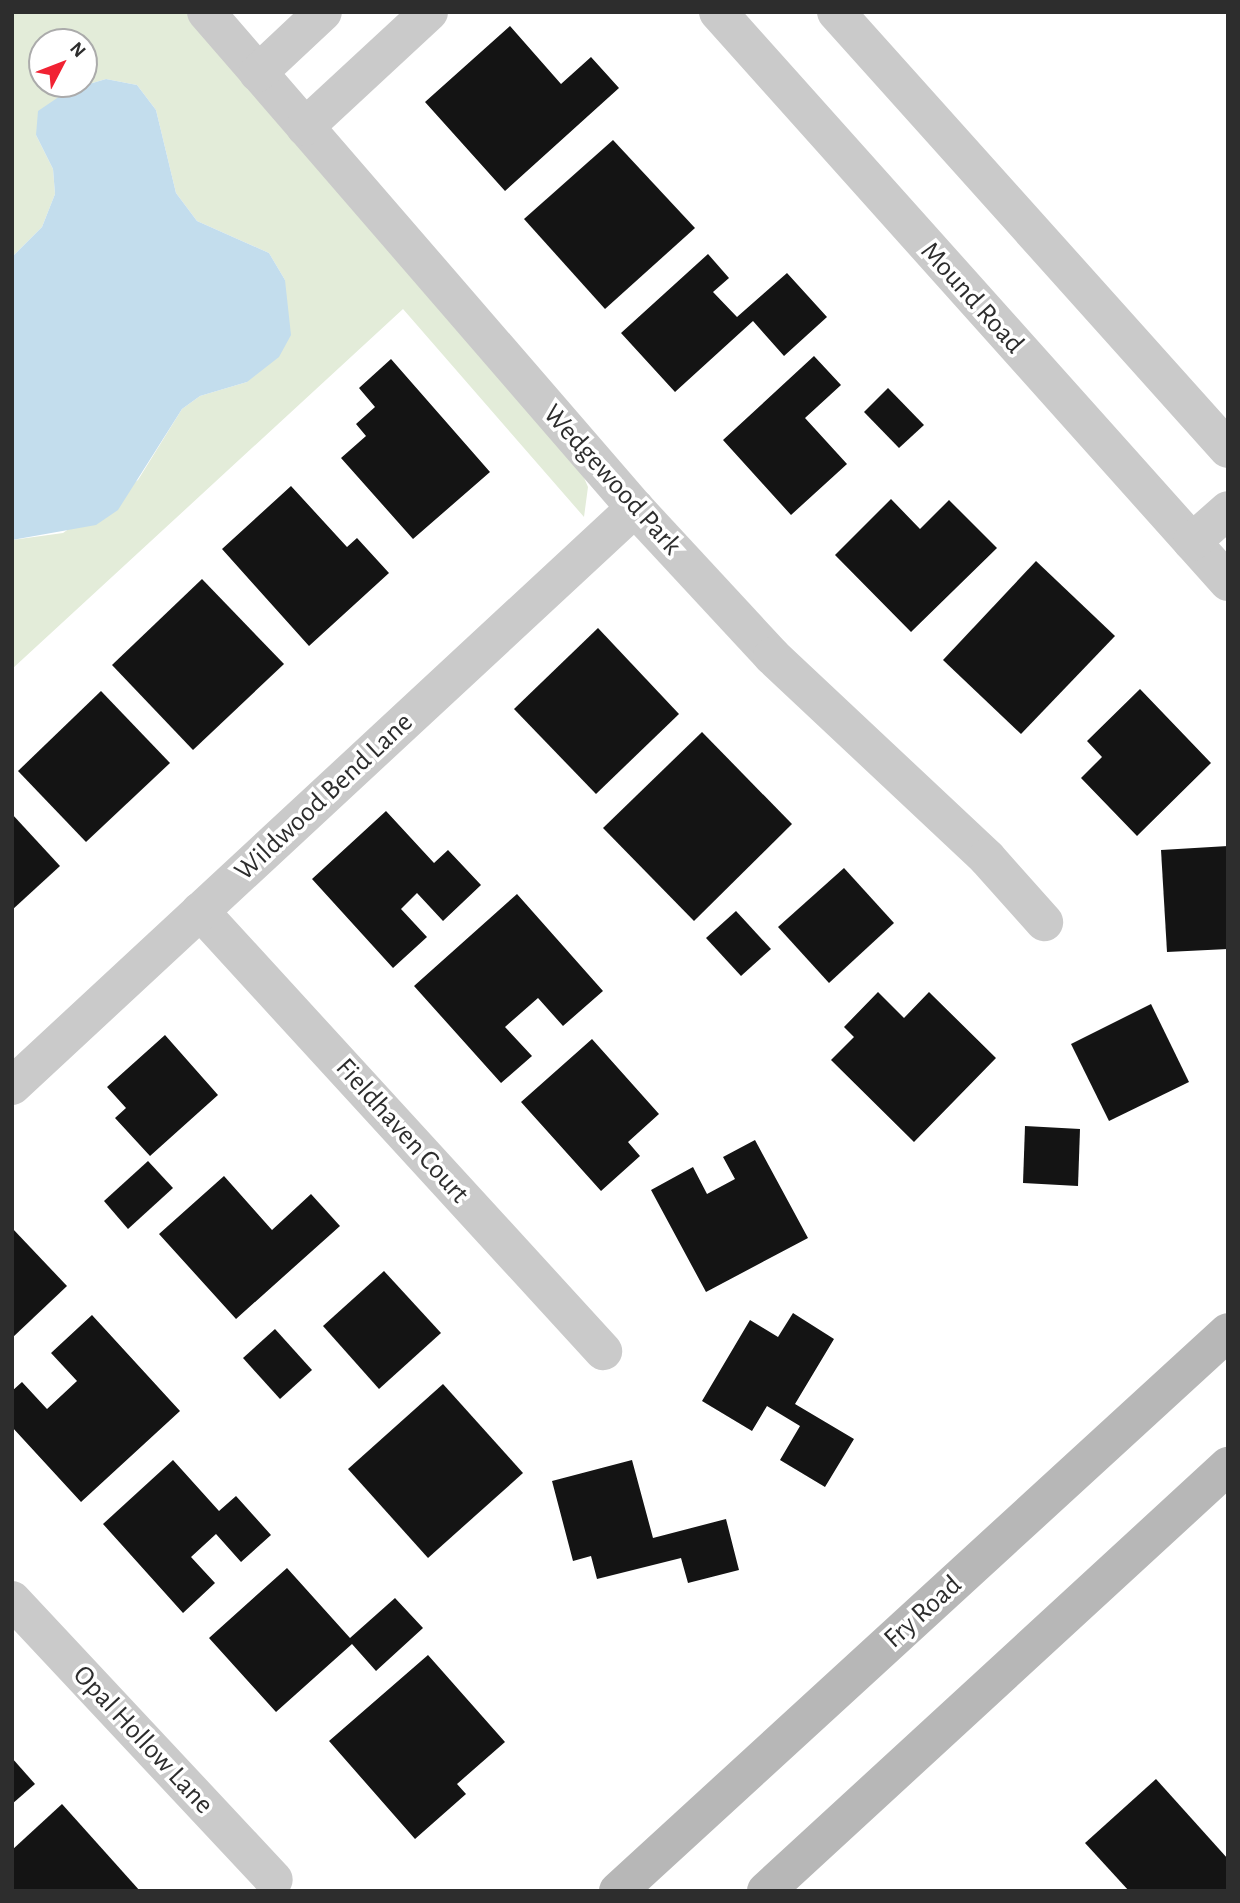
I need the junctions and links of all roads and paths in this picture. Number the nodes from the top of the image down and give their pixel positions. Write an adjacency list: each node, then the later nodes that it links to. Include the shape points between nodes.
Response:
1 (206, 12): 6 (street, Wedgewood Park)
2 (323, 12): 6 (street)
3 (429, 12): 7 (street)
4 (718, 12): 11 (street, Mound Road)
5 (836, 12): 8 (street)
6 (258, 73): 7 (street, Wedgewood Park)
7 (305, 127): 9 (street, Wedgewood Park)
8 (1228, 449)
9 (635, 508): 13 (street, Wildwood Bend Lane); 14 (street, Wedgewood Park, via 772,656 987,859)
10 (1228, 510): 11 (street)
11 (1192, 542): 12 (street, Mound Road)
12 (1228, 582)
13 (201, 911): 15 (street, Wildwood Bend Lane); 17 (street, Fieldhaven Court)
14 (1044, 922)
15 (12, 1086)
16 (1228, 1332): 21 (main road, Fry Road)
17 (603, 1351)
18 (1228, 1466): 22 (main road)
19 (12, 1600): 20 (street, Opal Hollow Lane)
20 (274, 1880)
21 (618, 1891)
22 (766, 1891)

